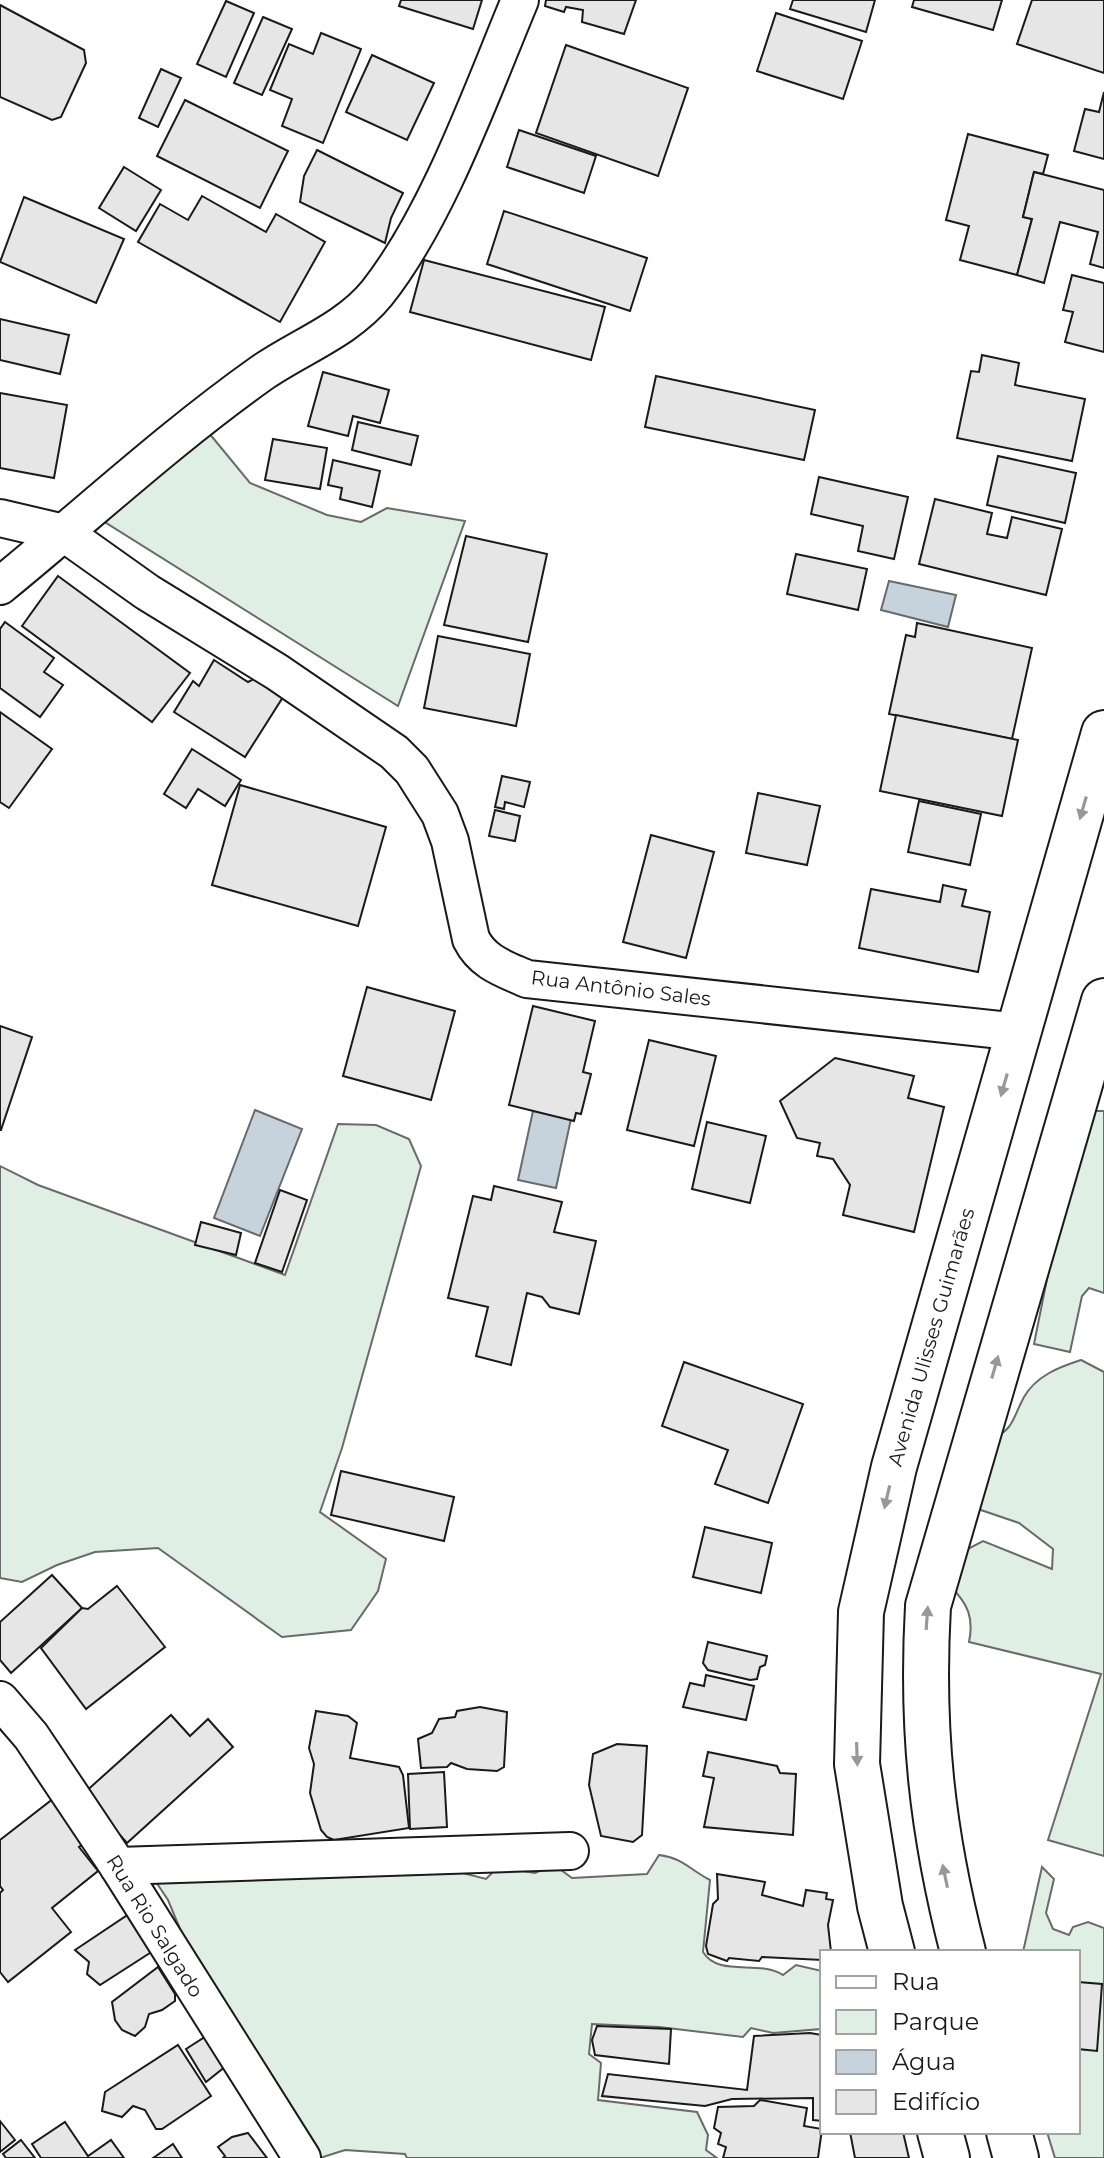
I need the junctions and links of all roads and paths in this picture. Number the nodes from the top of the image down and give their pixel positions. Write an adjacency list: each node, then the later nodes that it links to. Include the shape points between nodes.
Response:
1 (520, 0): 3 (street, via 417,231 376,295 327,337 265,371)
2 (0, 518): 3 (street, Rua Antônio Sales)
3 (64, 533): 4 (street); 7 (street, Rua Antônio Sales, via 147,592 277,672 412,770 450,841 471,939 492,963 527,979)
4 (0, 586)
5 (1104, 733): 7 (main road, Avenida Ulisses Guimarães, one-way to 7)
6 (1102, 1014): 12 (main road, one-way to 6, via 935,1831 924,1683 928,1606)
7 (1020, 1032): 11 (main road, Avenida Ulisses Guimarães, one-way to 11, via 894,1467 861,1612 857,1764)
8 (0, 1700): 10 (street, Rua Rio Salgado, via 31,1736)
9 (570, 1851): 10 (street)
10 (118, 1866): 15 (street, Rua Rio Salgado)
11 (891, 1950)
12 (963, 1950)
13 (941, 2134): 16 (main road)
14 (1010, 2134): 17 (main road)
15 (302, 2158)
16 (947, 2158)
17 (1016, 2158)

